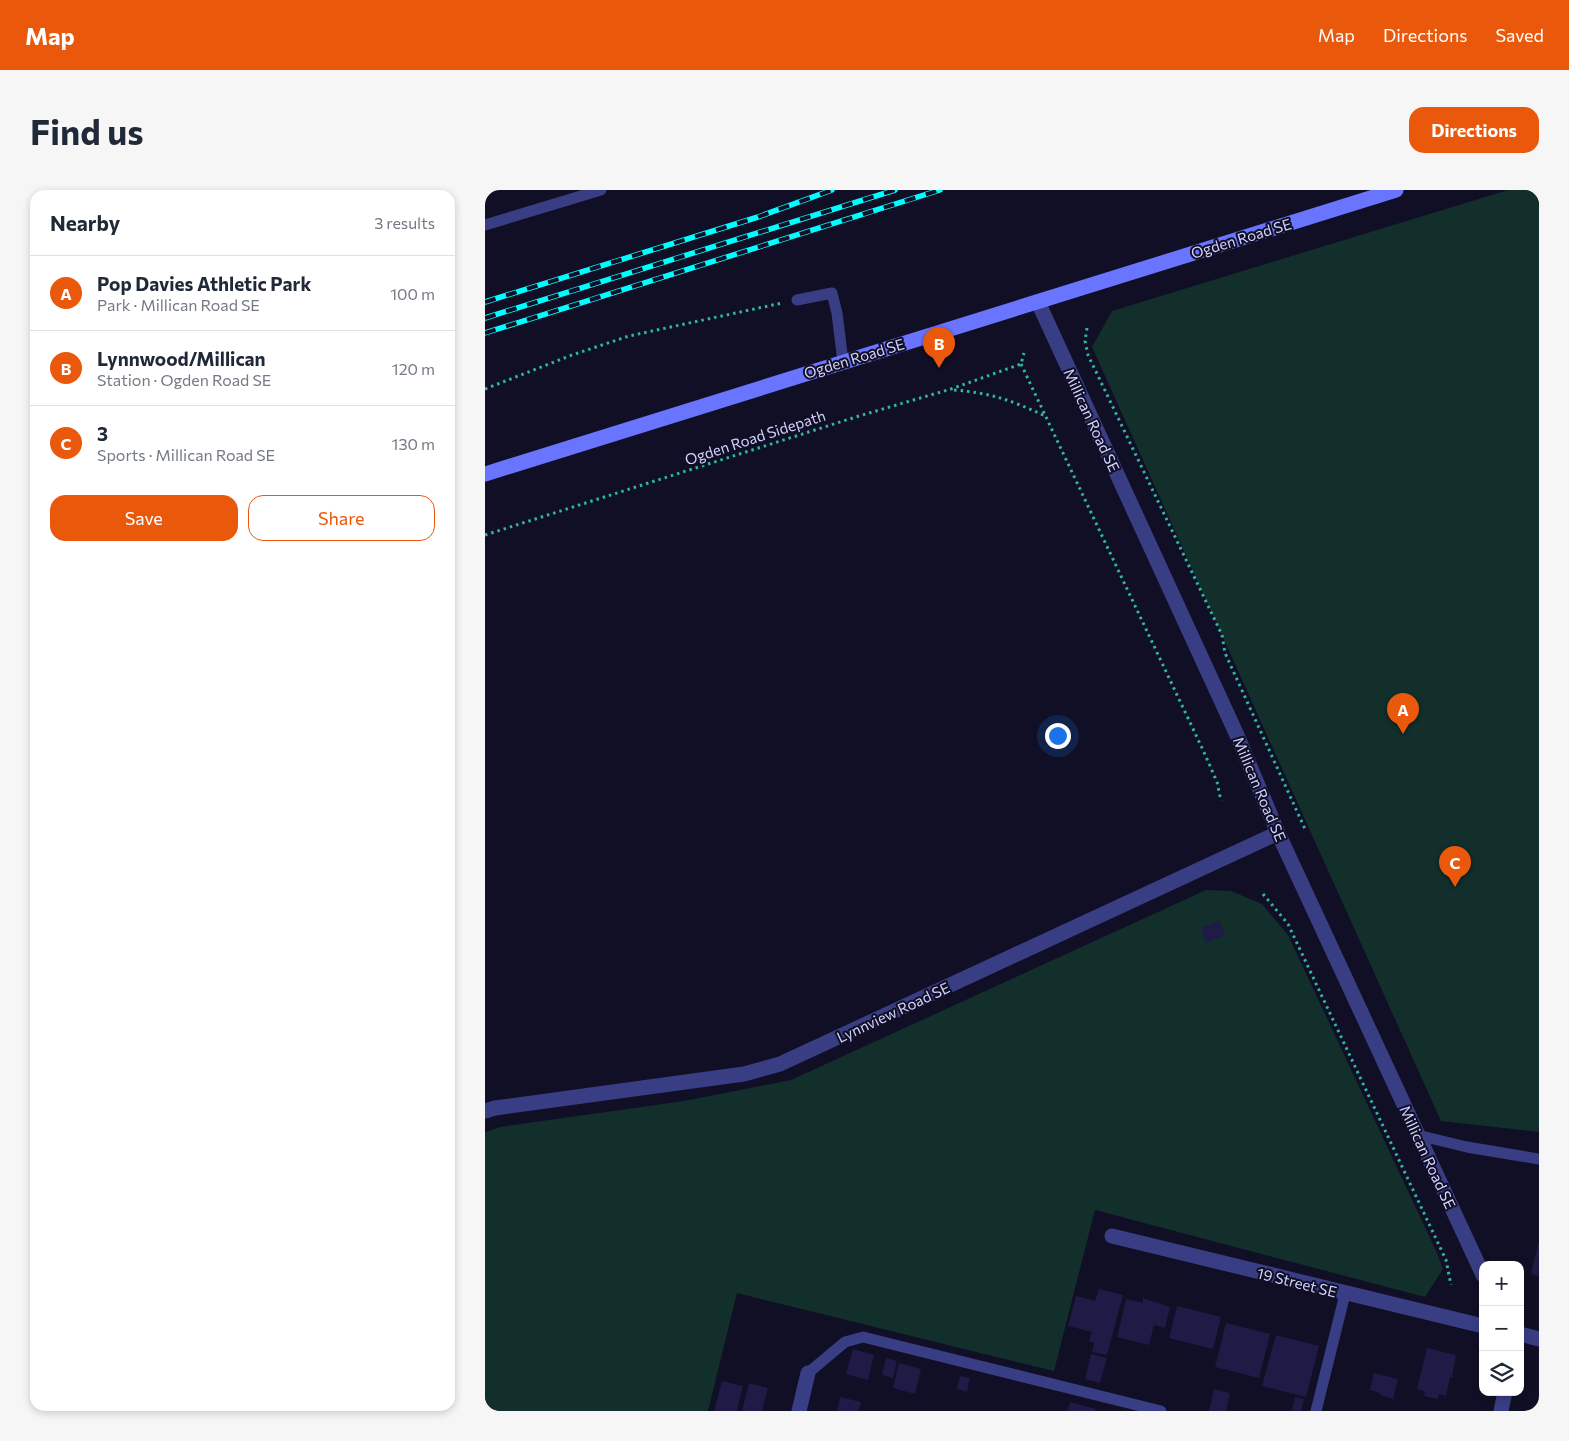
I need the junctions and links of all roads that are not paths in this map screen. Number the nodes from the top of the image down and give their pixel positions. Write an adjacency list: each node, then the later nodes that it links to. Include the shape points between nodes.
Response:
1 (601, 190): 3 (lane)
2 (1396, 190): 5 (street, Ogden Road SE)
3 (485, 225)
4 (797, 300): 6 (lane, via 832,293)
5 (1038, 302): 6 (street, Ogden Road SE); 8 (street, Millican Road SE, via 1236,733)
6 (843, 362): 7 (street, Ogden Road SE)
7 (485, 474)
8 (1278, 834): 9 (street, Lynnview Road SE, via 780,1064 744,1074); 10 (street, Millican Road SE)
9 (485, 1111)
10 (1417, 1136): 11 (lane); 13 (street, Millican Road SE)
11 (1539, 1159)
12 (1112, 1236): 14 (street, 19 Street SE)
13 (1479, 1267)
14 (1345, 1294): 15 (street, 19 Street SE); 22 (lane)
15 (1479, 1325)
16 (1524, 1335): 17 (street)
17 (1539, 1338)
18 (808, 1373): 20 (street); 21 (lane, via 845,1342 863,1337)
19 (1504, 1396): 23 (street)
20 (799, 1411)
21 (1161, 1411)
22 (1316, 1411)
23 (1501, 1411)

